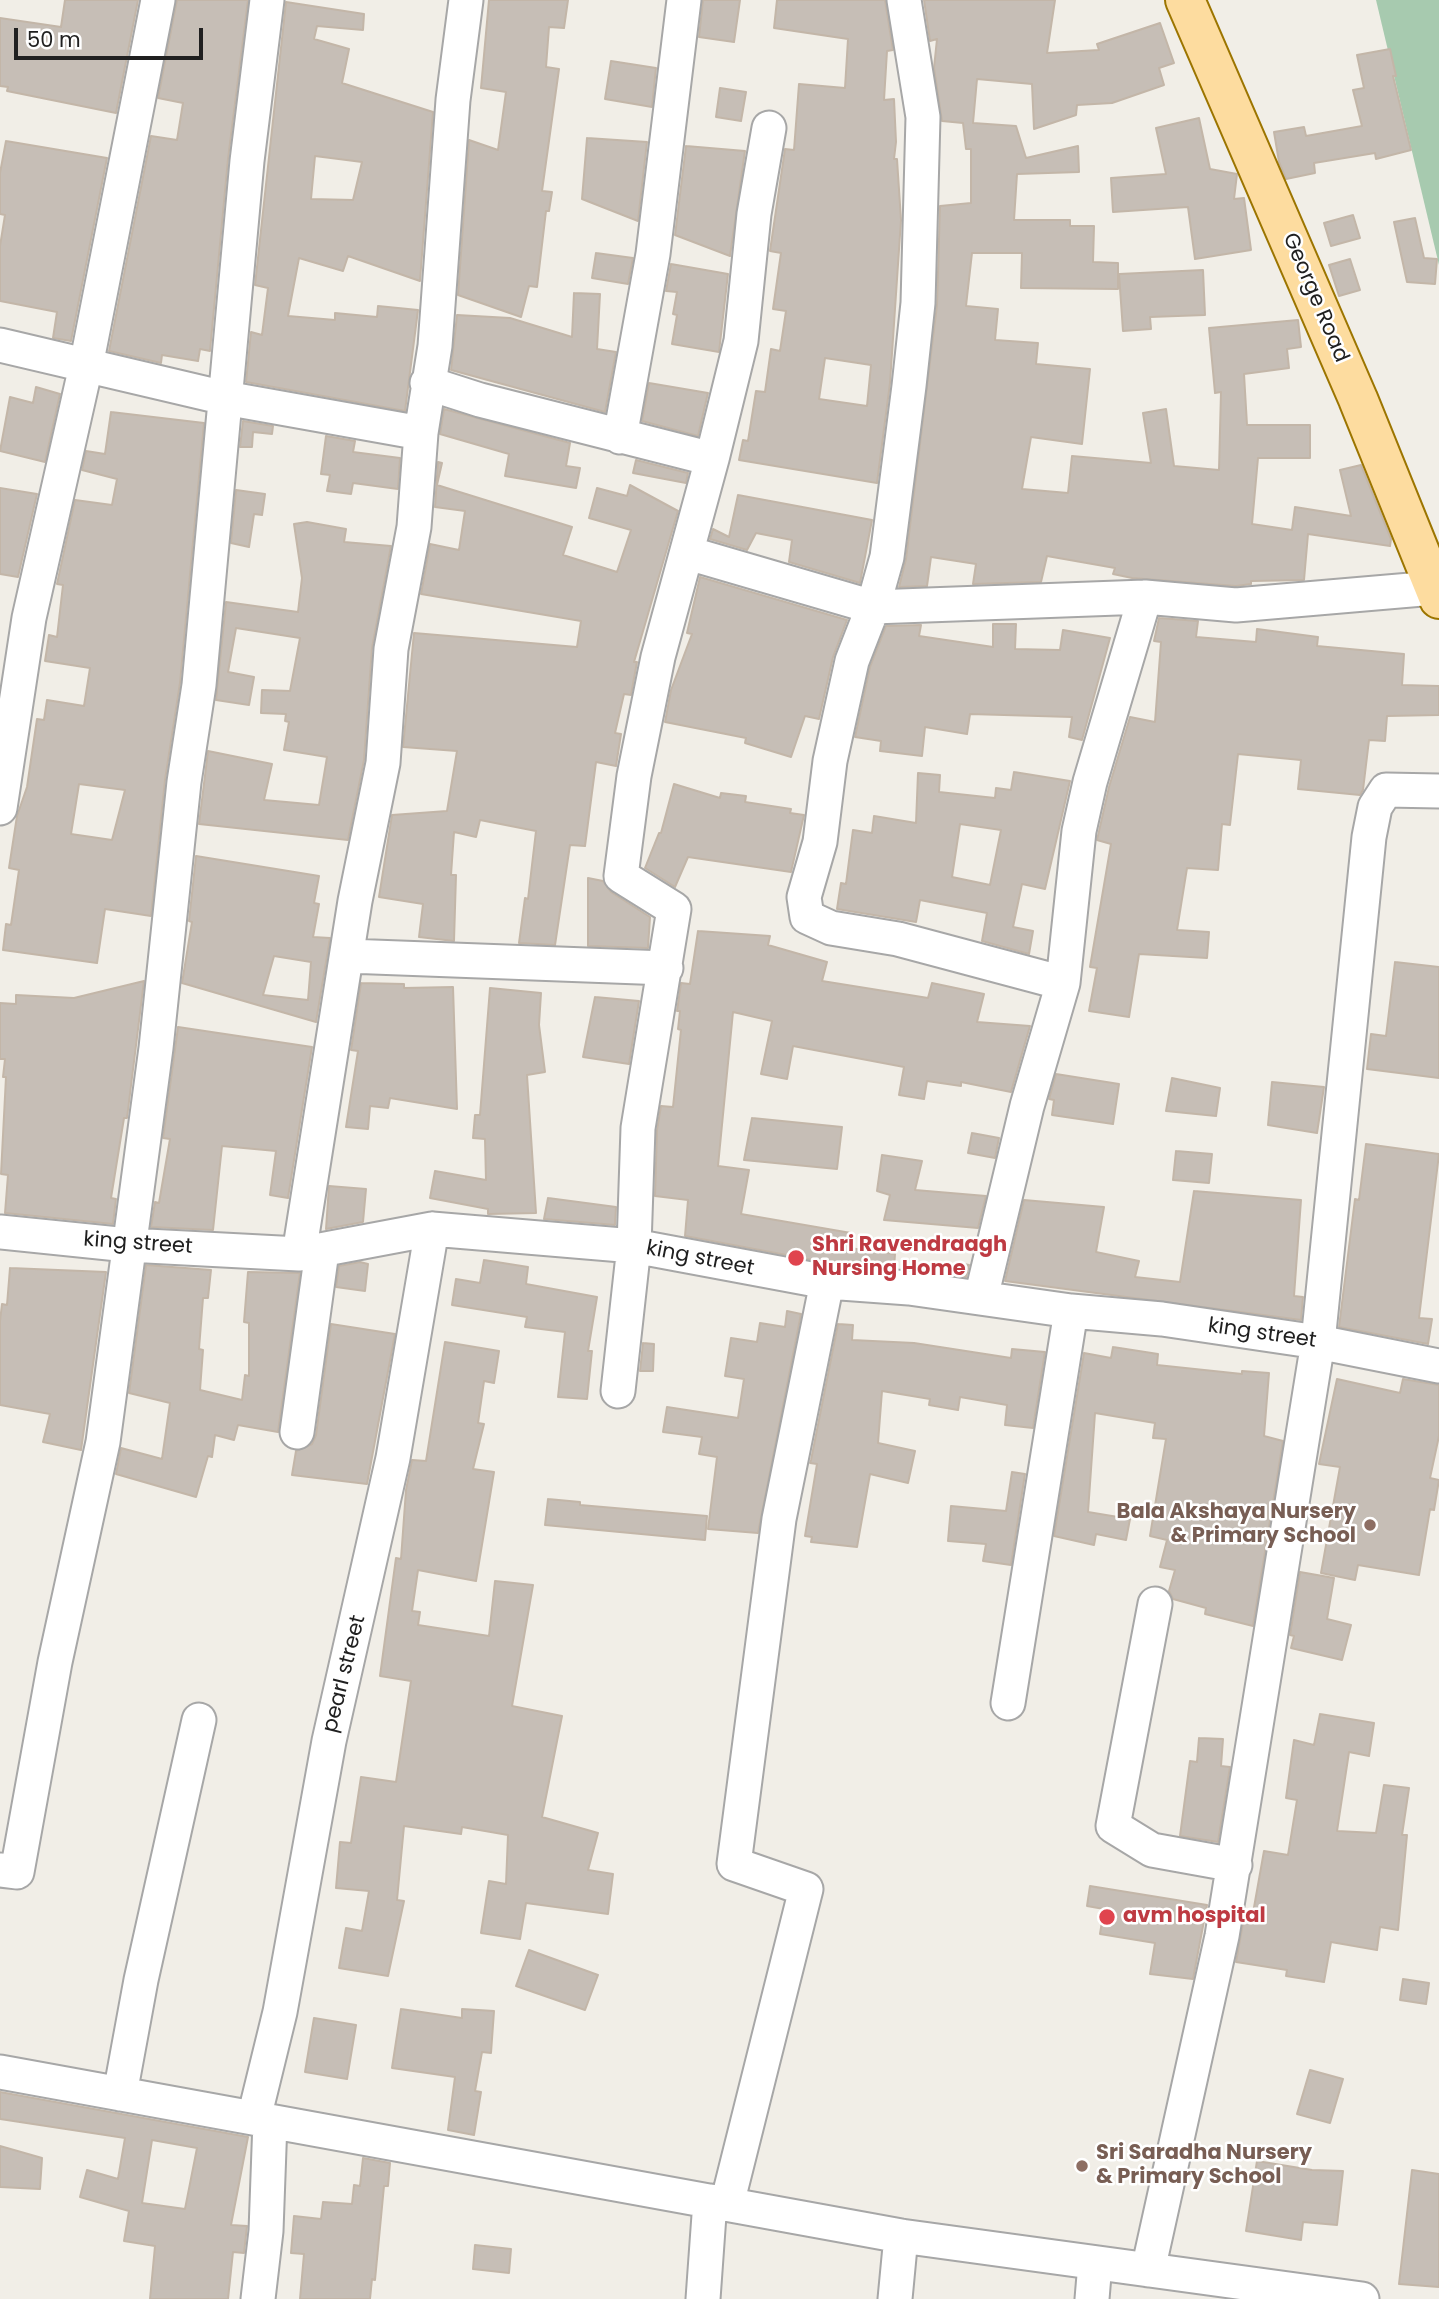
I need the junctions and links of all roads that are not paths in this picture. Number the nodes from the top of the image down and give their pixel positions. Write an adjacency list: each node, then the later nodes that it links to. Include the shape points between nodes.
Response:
1 (158, 0): 9 (street)
2 (267, 0): 11 (street)
3 (466, 0): 10 (street, via 453,100 435,346)
4 (684, 0): 13 (street, via 653,254)
5 (904, 0): 18 (street, via 923,117 918,303 887,557)
6 (1185, 0): 16 (main road, George Road, via 1358,398)
7 (769, 128): 14 (street, via 754,214 741,341)
8 (0, 345): 9 (street)
9 (86, 366): 11 (street); 20 (street, via 29,618)
10 (427, 383): 12 (street); 13 (street)
11 (225, 398): 12 (street); 26 (street, via 199,685)
12 (421, 433): 21 (street, via 414,527 391,649 383,763)
13 (620, 437): 14 (street)
14 (712, 459): 15 (street)
15 (688, 553): 18 (street); 22 (street, via 653,684 634,776 621,876 674,909)
16 (1436, 594): 17 (street, via 1236,605)
17 (1145, 597): 18 (street); 23 (street, via 1079,831)
18 (873, 607): 23 (street, via 852,661 830,761 820,842 804,897 807,918 831,928 898,939)
19 (1439, 791): 32 (street, via 1386,790 1375,807)
20 (0, 808)
21 (347, 956): 22 (street); 28 (street)
22 (666, 968): 27 (street, via 638,1128)
23 (1063, 983): 30 (street, via 1027,1106)
24 (432, 1229): 27 (street, king street); 28 (street, king street); 43 (street, pearl street, via 393,1458 329,1741)
25 (0, 1231): 26 (street, king street)
26 (128, 1245): 28 (street, king street); 40 (street, via 103,1442 55,1661 17,1872)
27 (634, 1246): 29 (street, king street); 34 (street)
28 (311, 1253): 35 (street)
29 (827, 1282): 30 (street, king street); 44 (street, via 779,1519 734,1864 806,1889)
30 (981, 1298): 31 (street, king street)
31 (1071, 1311): 32 (street, king street); 37 (street)
32 (1318, 1342): 33 (street, king street); 39 (street)
33 (1439, 1366)
34 (618, 1391)
35 (298, 1432)
36 (1155, 1604): 39 (street, via 1113,1826 1152,1850)
37 (1008, 1703)
38 (200, 1720): 42 (street)
39 (1235, 1865): 47 (street)
40 (0, 1870)
41 (0, 2072): 42 (street)
42 (120, 2094): 43 (street)
43 (262, 2120): 44 (street); 49 (street, pearl street, via 266,2231)
44 (719, 2203): 45 (street); 50 (street)
45 (901, 2236): 46 (street); 51 (street)
46 (1096, 2263): 47 (street); 52 (street)
47 (1148, 2270): 48 (street)
48 (1214, 2289): 53 (street)
49 (258, 2299)
50 (703, 2299)
51 (895, 2299)
52 (1092, 2299)
53 (1362, 2299)

